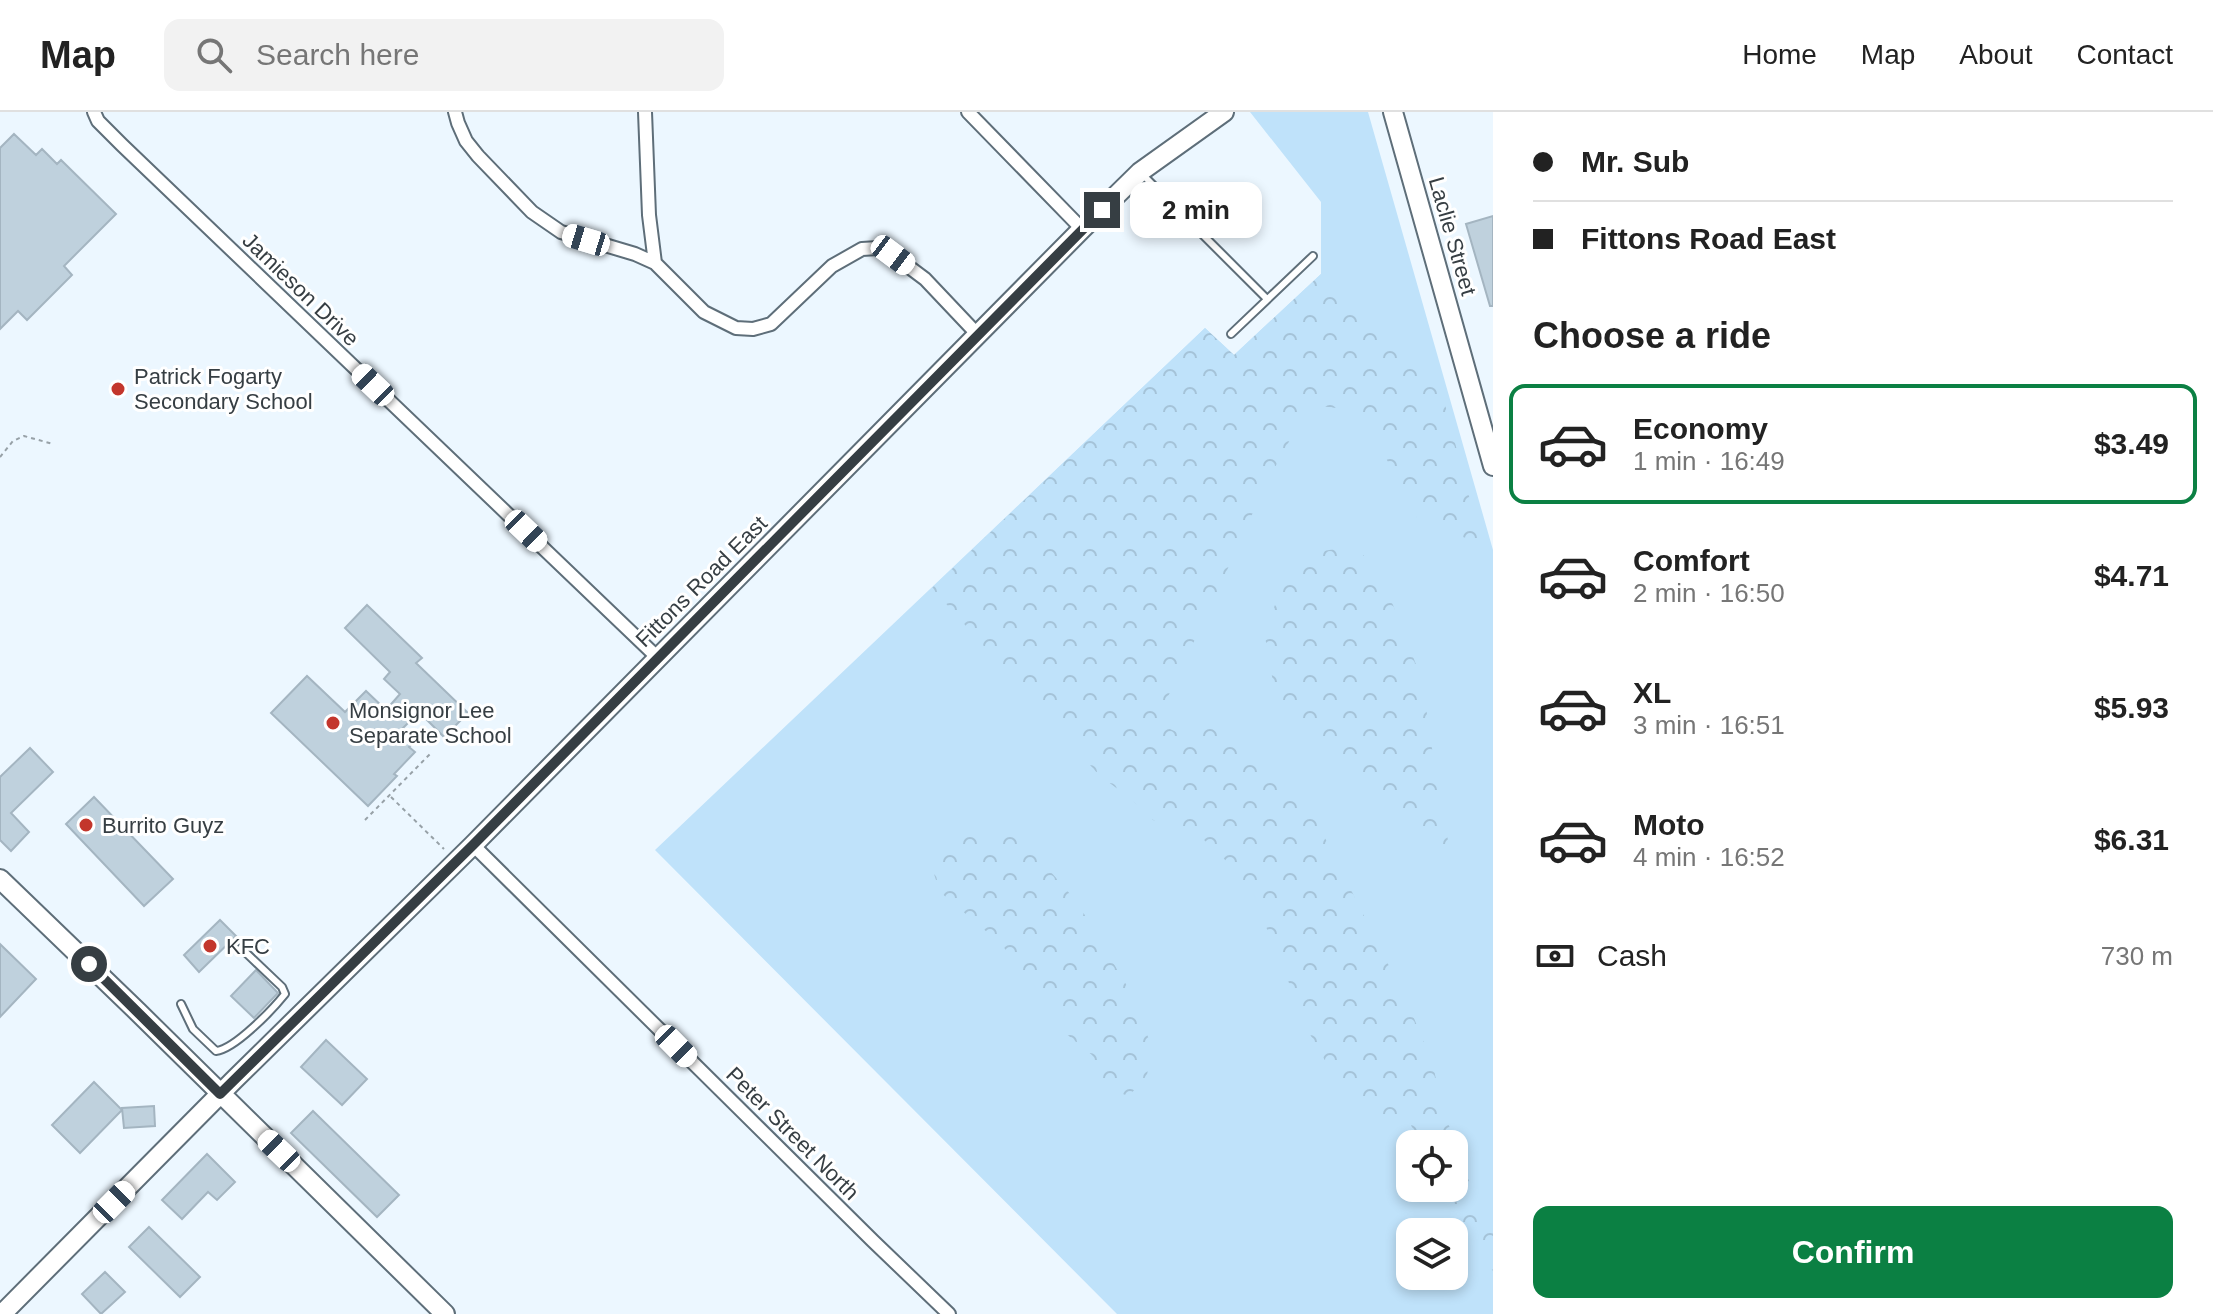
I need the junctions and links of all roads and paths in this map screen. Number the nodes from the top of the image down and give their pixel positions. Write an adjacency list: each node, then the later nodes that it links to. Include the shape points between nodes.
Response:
1 (94, 112): 17 (street, Jamieson Drive, via 122,145)
2 (455, 112): 10 (street, via 466,141 532,212 561,232)
3 (645, 112): 10 (street)
4 (968, 112): 8 (street)
5 (1224, 112): 7 (street, Fittons Road East)
6 (1393, 112): 16 (street, Laclie Street)
7 (1140, 172): 8 (street, Fittons Road East); 11 (lane)
8 (1082, 229): 13 (street, Fittons Road East)
9 (1313, 256): 11 (lane)
10 (655, 263): 13 (street, via 704,312 736,328 753,329 771,324 832,266 862,249 878,248 925,279)
11 (1267, 299): 12 (lane)
12 (1231, 334)
13 (978, 335): 17 (street, Fittons Road East)
14 (53, 444): 15 (path, via 24,436)
15 (0, 457)
16 (1493, 466)
17 (658, 658): 21 (street, Fittons Road East)
18 (432, 752): 19 (path)
19 (390, 796): 20 (path); 22 (path)
20 (365, 820)
21 (473, 845): 26 (street, Fittons Road East); 29 (street, Peter Street North)
22 (451, 855)
23 (0, 879): 26 (street)
24 (241, 948): 25 (lane, via 285,994 244,1035 216,1051 193,1029)
25 (181, 1004)
26 (220, 1094): 27 (street, Fittons Road East); 28 (street)
27 (2, 1314)
28 (445, 1314)
29 (949, 1314)

